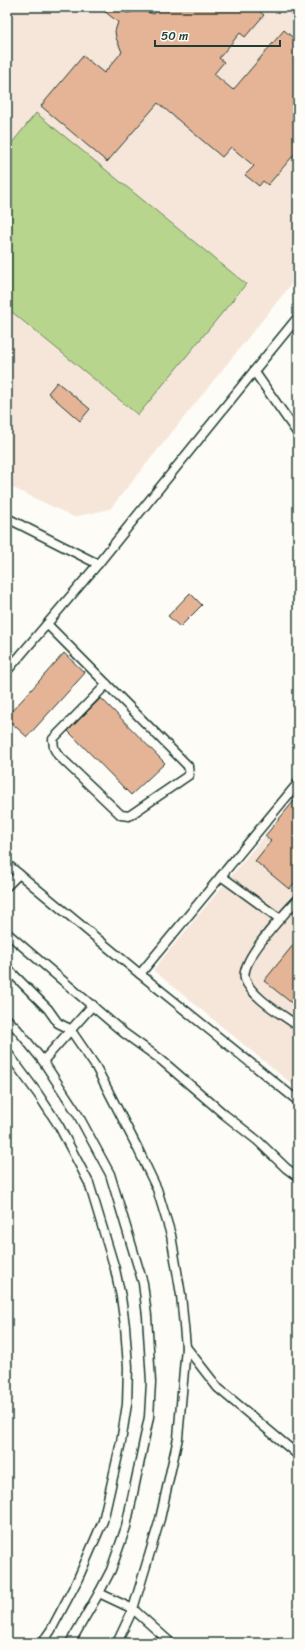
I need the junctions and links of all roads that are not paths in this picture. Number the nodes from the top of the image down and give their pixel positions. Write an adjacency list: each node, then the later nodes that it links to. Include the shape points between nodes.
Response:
1 (298, 317): 2 (lane)
2 (254, 371): 3 (lane); 5 (lane)
3 (298, 434)
4 (7, 518): 5 (lane)
5 (98, 564): 6 (lane)
6 (47, 624): 7 (lane); 8 (lane)
7 (7, 671)
8 (107, 684): 8 (lane, via 188,766 189,775 129,816 121,814 58,756 54,748 53,739)
9 (298, 783): 12 (lane)
10 (7, 864): 11 (lane)
11 (19, 874): 13 (lane); 18 (lane)
12 (221, 876): 15 (lane); 18 (lane)
13 (7, 886)
14 (298, 899): 15 (lane)
15 (280, 919): 21 (lane, via 244,969 246,980 259,999)
16 (7, 934): 19 (lane)
17 (7, 968): 22 (lane, via 48,1009 58,1023)
18 (140, 974): 25 (lane)
19 (94, 1005): 22 (lane); 26 (lane)
20 (7, 1019): 24 (lane)
21 (298, 1026)
22 (70, 1029): 24 (lane); 27 (lane, via 99,1074 156,1189 171,1235)
23 (7, 1052): 31 (lane, via 59,1126 89,1182 121,1297 128,1367 127,1404 121,1442 103,1521 77,1581)
24 (43, 1061): 29 (lane, via 77,1113 110,1174 142,1283 147,1316 151,1382 149,1417 126,1527)
25 (298, 1101)
26 (298, 1177)
27 (186, 1347): 28 (lane, via 218,1388); 30 (lane, via 178,1438 160,1519)
28 (298, 1455)
29 (99, 1593): 30 (lane); 32 (lane)
30 (133, 1609): 33 (lane); 34 (lane)
31 (42, 1643)
32 (70, 1643)
33 (117, 1643)
34 (171, 1643)

